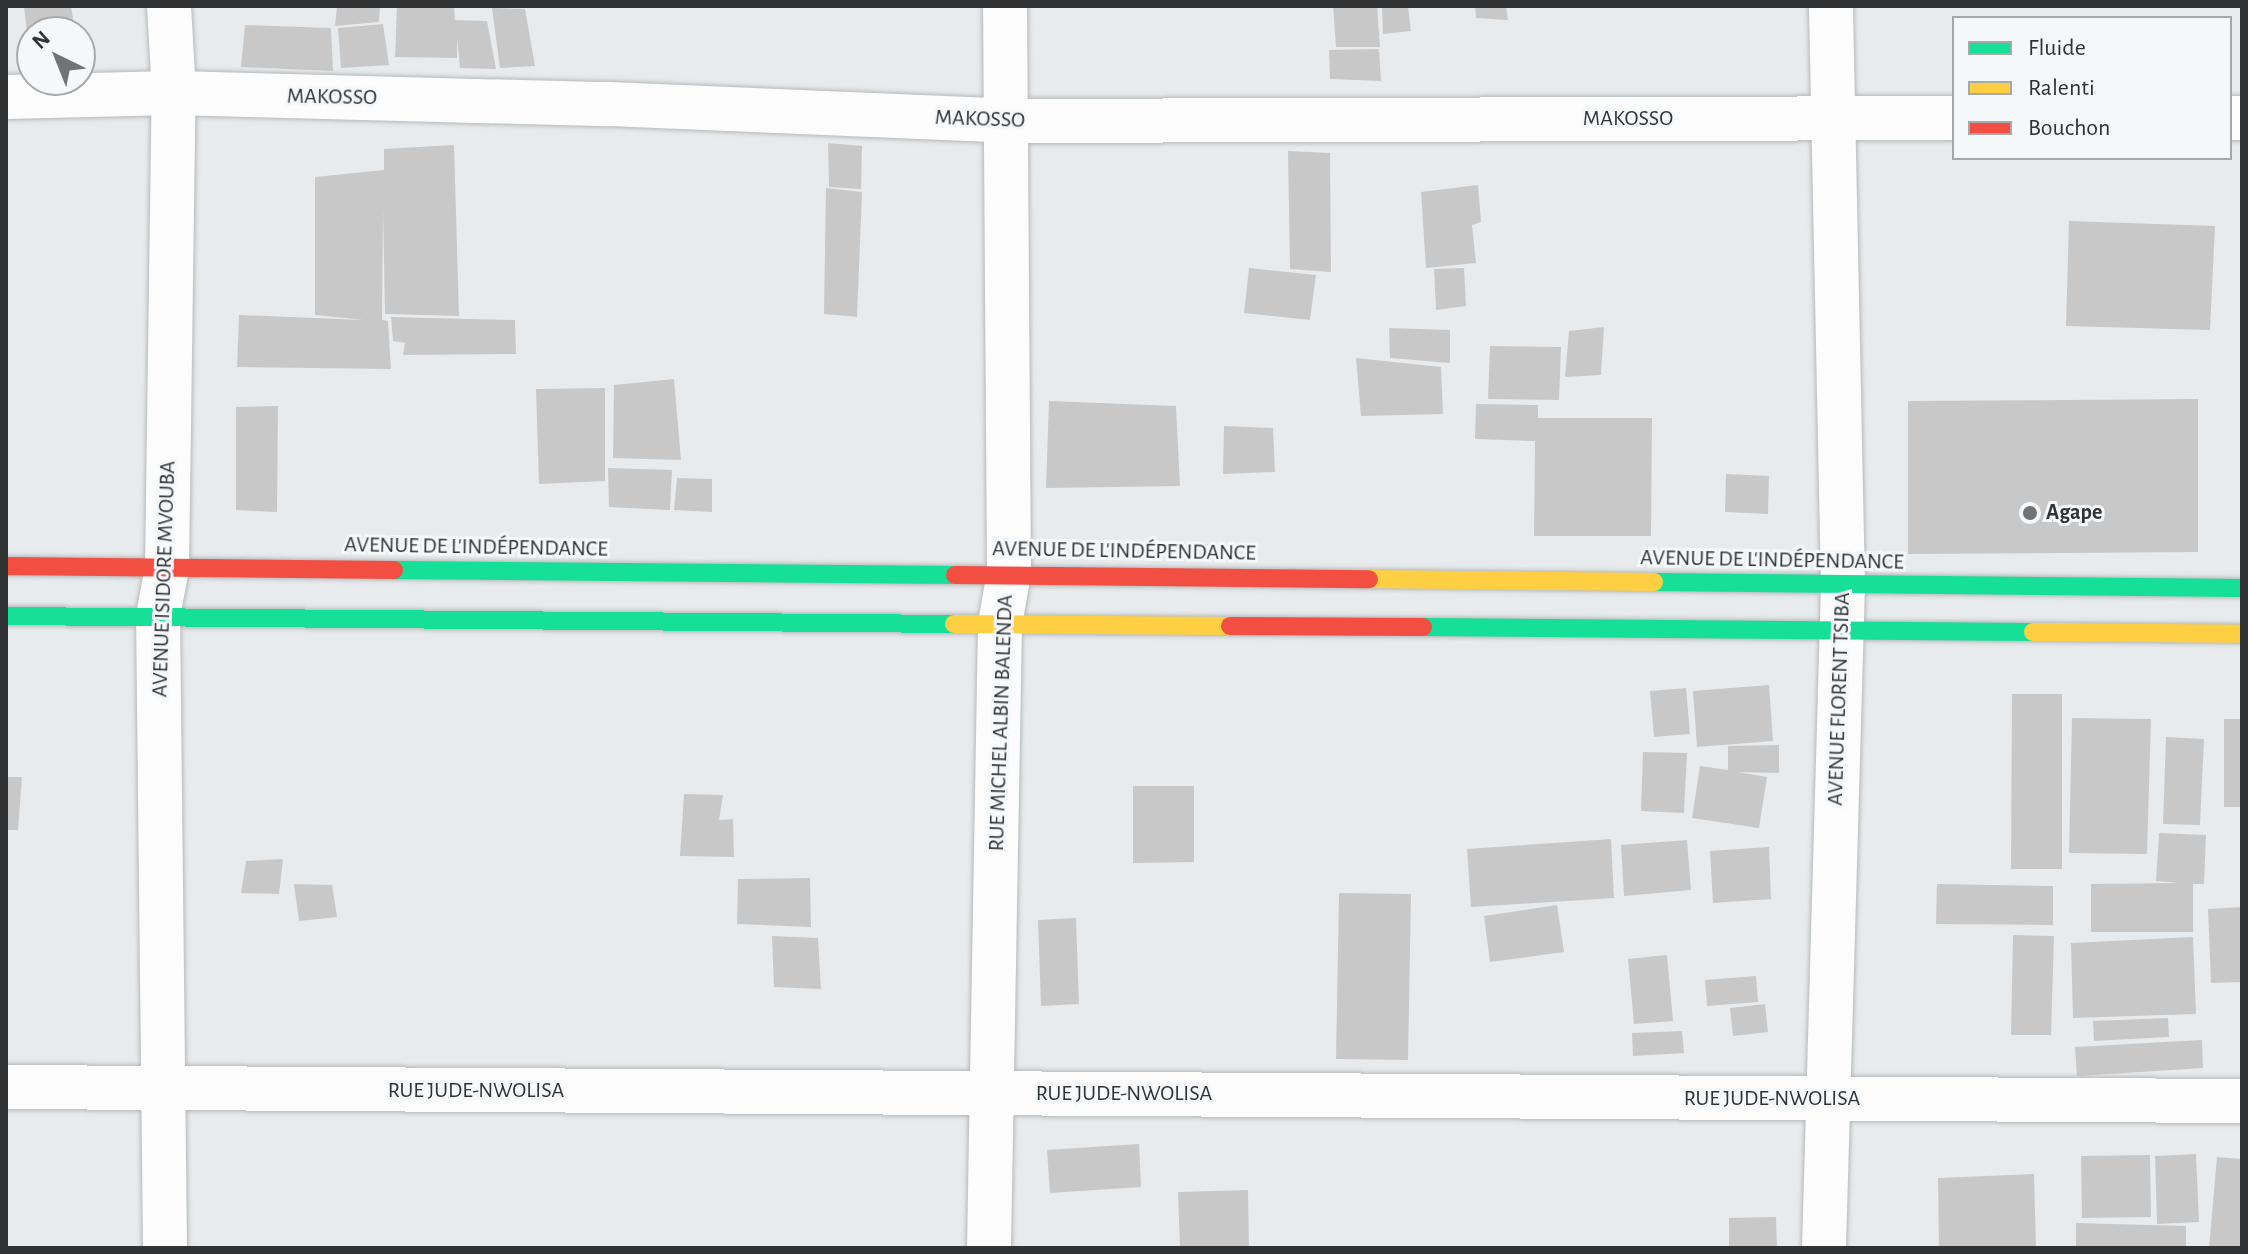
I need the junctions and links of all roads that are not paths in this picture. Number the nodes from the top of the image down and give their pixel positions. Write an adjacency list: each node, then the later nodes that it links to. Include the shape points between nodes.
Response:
1 (169, 6): 4 (street, AVENUE ISIDORE MVOUBA)
2 (1005, 6): 8 (street, RUE MICHEL ALBIN BALENDA)
3 (1831, 6): 6 (street, AVENUE FLORENT TSIBA)
4 (174, 93): 5 (street, MAKOSSO); 8 (street, MAKOSSO); 10 (street, AVENUE ISIDORE MVOUBA)
5 (6, 97)
6 (1832, 118): 7 (street, MAKOSSO); 8 (street, MAKOSSO); 12 (street, AVENUE FLORENT TSIBA)
7 (1952, 118)
8 (1006, 121): 11 (street, RUE MICHEL ALBIN BALENDA)
9 (6, 566): 10 (street, AVENUE DE L'INDÉPENDANCE)
10 (167, 568): 11 (street, AVENUE DE L'INDÉPENDANCE); 15 (street, AVENUE ISIDORE MVOUBA)
11 (1009, 573): 12 (street, AVENUE DE L'INDÉPENDANCE); 16 (street, RUE MICHEL ALBIN BALENDA)
12 (1843, 586): 13 (street, AVENUE DE L'INDÉPENDANCE); 18 (street, AVENUE FLORENT TSIBA)
13 (2242, 588)
14 (6, 616): 15 (street)
15 (158, 616): 16 (street); 20 (street, AVENUE ISIDORE MVOUBA)
16 (1000, 624): 18 (street); 21 (street, RUE MICHEL ALBIN BALENDA)
17 (2242, 634): 18 (street)
18 (1841, 635): 22 (street, AVENUE FLORENT TSIBA)
19 (6, 1087): 20 (street, RUE JUDE-NWOLISA)
20 (165, 1089): 21 (street, RUE JUDE-NWOLISA); 24 (street, AVENUE ISIDORE MVOUBA)
21 (990, 1093): 22 (street, RUE JUDE-NWOLISA); 25 (street, RUE MICHEL ALBIN BALENDA)
22 (1824, 1100): 23 (street, RUE JUDE-NWOLISA); 26 (street, AVENUE FLORENT TSIBA)
23 (2242, 1101)
24 (165, 1248)
25 (989, 1248)
26 (1824, 1248)

